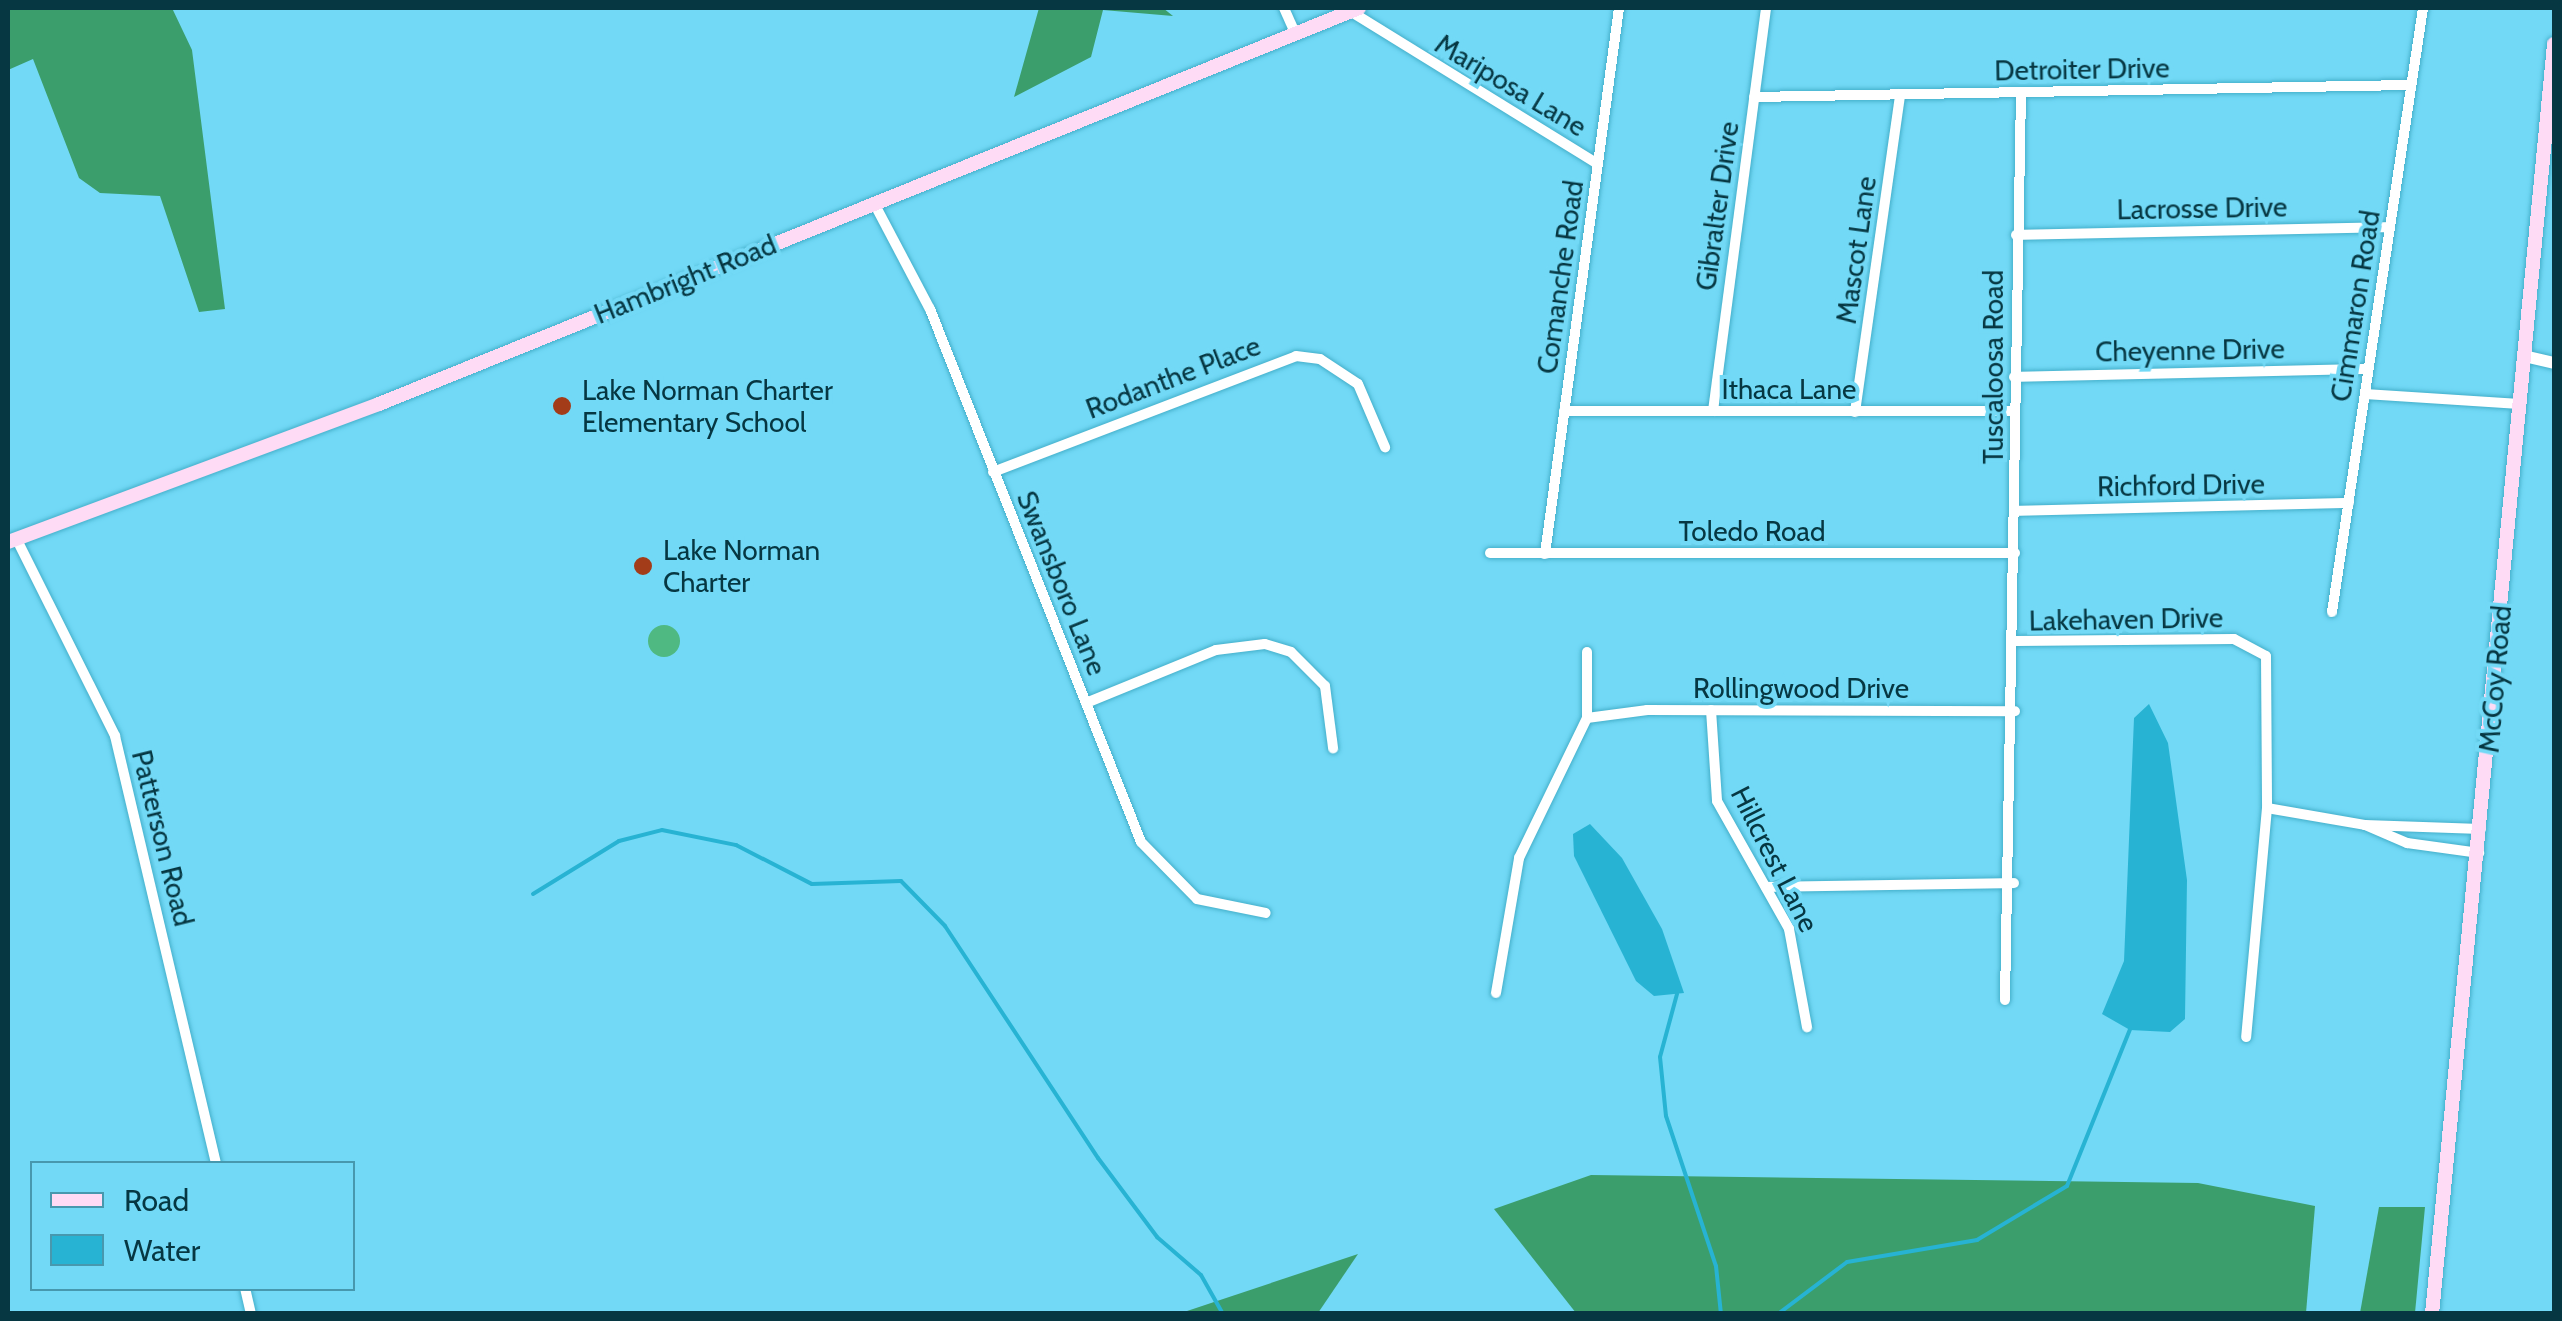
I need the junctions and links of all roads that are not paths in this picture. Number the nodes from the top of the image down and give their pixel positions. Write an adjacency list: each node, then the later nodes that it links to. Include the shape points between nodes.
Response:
1 (1284, 8): 6 (street)
2 (1619, 8): 12 (street, Comanche Road)
3 (1766, 8): 11 (street, Gibralter Drive)
4 (2423, 8): 8 (street, Cimmaron Road)
5 (1354, 9): 6 (main road, Hambright Road); 12 (street, Mariposa Lane)
6 (1294, 32): 13 (main road, Hambright Road)
7 (2554, 44): 16 (main road, McCoy Road)
8 (2411, 86): 9 (street, Detroiter Drive); 14 (street, Cimmaron Road)
9 (2022, 92): 10 (street, Detroiter Drive); 15 (street, Tuscaloosa Road)
10 (1900, 94): 11 (street, Detroiter Drive); 24 (street, Mascot Lane)
11 (1754, 97): 23 (street, Gibralter Drive)
12 (1598, 164): 22 (street, Comanche Road)
13 (874, 203): 27 (street, Swansboro Lane, via 930,309); 30 (main road, Hambright Road)
14 (2390, 227): 15 (street, Lacrosse Drive); 18 (street, Cimmaron Road)
15 (2016, 235): 19 (street, Tuscaloosa Road)
16 (2524, 356): 17 (street); 21 (main road, McCoy Road)
17 (2554, 364)
18 (2368, 368): 19 (street, Cheyenne Drive); 20 (street, Cimmaron Road)
19 (2014, 377): 25 (street, Tuscaloosa Road)
20 (2365, 394): 21 (street); 28 (street, Cimmaron Road)
21 (2520, 404): 44 (main road, McCoy Road)
22 (1564, 411): 23 (street, Ithaca Lane); 33 (street, Comanche Road)
23 (1713, 412): 24 (street, Ithaca Lane)
24 (1855, 412): 25 (street, Ithaca Lane)
25 (2014, 412): 29 (street, Tuscaloosa Road)
26 (1385, 447): 27 (street, Rodanthe Place, via 1358,384 1320,359 1296,356)
27 (994, 472): 37 (street, Swansboro Lane)
28 (2348, 504): 29 (street, Richford Drive); 34 (street, Cimmaron Road)
29 (2015, 510): 31 (street, Tuscaloosa Road)
30 (12, 541): 53 (street, Patterson Road, via 115,736)
31 (2015, 553): 33 (street, Toledo Road); 35 (street, Tuscaloosa Road)
32 (1490, 554): 33 (street, Toledo Road)
33 (1545, 554)
34 (2332, 612)
35 (2016, 641): 39 (street, Lakehaven Drive); 42 (street, Lakehaven Drive, via 2256,644 2268,666)
36 (1587, 652): 40 (street)
37 (1086, 703): 41 (street, via 1216,650 1264,644 1303,661 1325,686); 48 (street, Swansboro Lane, via 1159,869 1214,907)
38 (1711, 710): 39 (street, Rollingwood Drive); 40 (street, Rollingwood Drive); 47 (street, Hillcrest Lane, via 1717,802)
39 (2016, 710): 46 (street, Lakehaven Drive)
40 (1588, 718): 49 (street, via 1516,868)
41 (1333, 748)
42 (2266, 808): 43 (street); 52 (street, Lakehaven Drive)
43 (2365, 825): 44 (street); 45 (street, via 2407,844)
44 (2481, 829): 45 (main road, McCoy Road)
45 (2478, 853): 54 (main road, McCoy Road)
46 (2014, 884): 47 (street); 50 (street, Lakehaven Drive)
47 (1766, 887): 51 (street, Hillcrest Lane, via 1800,964)
48 (1266, 913)
49 (1496, 993)
50 (2006, 1000)
51 (1807, 1027)
52 (2246, 1037)
53 (215, 1161)
54 (2432, 1314)

